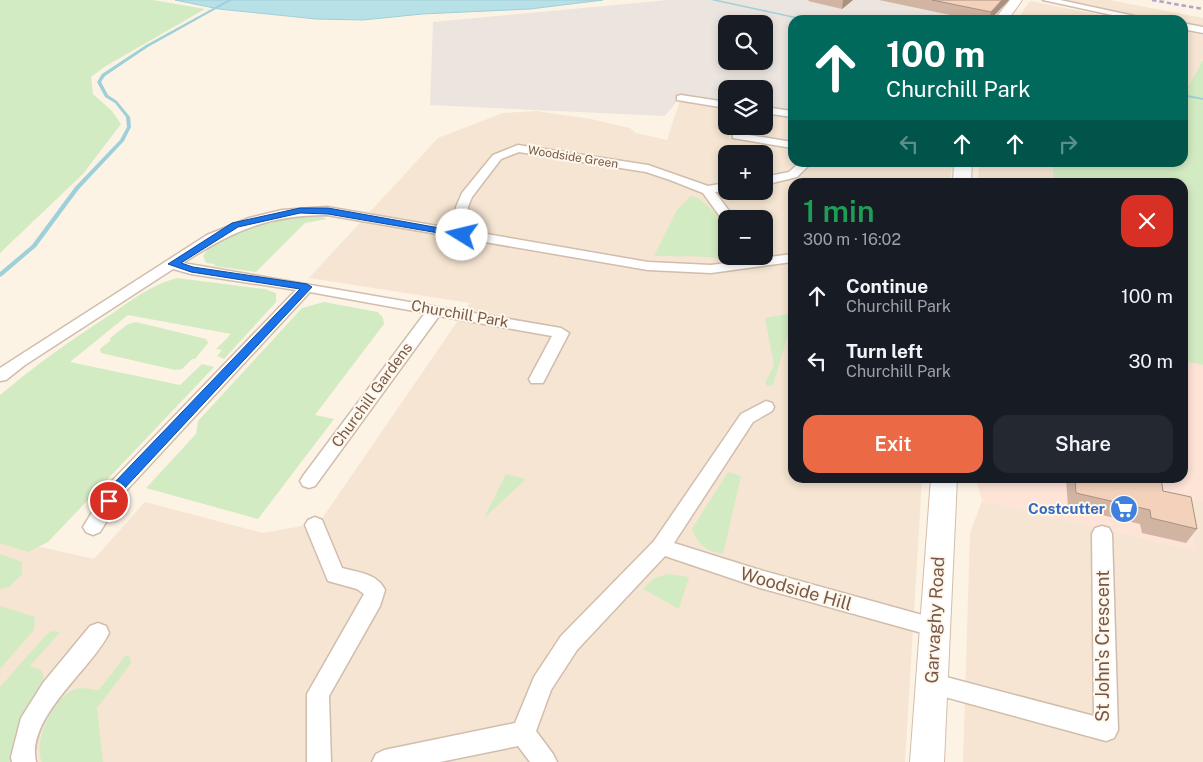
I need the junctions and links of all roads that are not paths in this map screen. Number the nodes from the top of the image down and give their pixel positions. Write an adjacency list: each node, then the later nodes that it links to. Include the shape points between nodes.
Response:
1 (1016, 0): 4 (main road)
2 (1047, 0): 3 (street)
3 (1096, 10): 5 (street); 6 (street)
4 (1005, 15)
5 (1092, 15)
6 (1122, 15)
7 (1188, 27): 8 (street)
8 (1203, 30)
9 (681, 98): 10 (street)
10 (718, 104)
11 (773, 111): 12 (street)
12 (788, 113)
13 (737, 136): 14 (street)
14 (788, 144)
15 (804, 167): 16 (street, via 791,176)
16 (773, 179)
17 (718, 188): 18 (street, Woodside Green)
18 (707, 190): 19 (street); 20 (street, Woodside Green, via 648,169 518,148 497,157 466,196 462,207)
19 (722, 210)
20 (462, 235): 23 (street, via 328,211 300,210 235,225); 24 (street, via 648,266 711,268)
21 (788, 258): 22 (street)
22 (773, 259)
23 (173, 264): 25 (street, Churchill Park, via 191,270); 27 (street)
24 (728, 265)
25 (307, 287): 26 (street, Churchill Park); 33 (street, via 117,488)
26 (435, 310): 28 (street, Churchill Park, via 561,333); 30 (street, Churchill Gardens)
27 (0, 376)
28 (537, 379)
29 (766, 407): 35 (street, via 747,418)
30 (309, 481)
31 (944, 483): 36 (main road, Garvaghy Road)
32 (315, 525): 41 (street, via 335,574 363,582 375,590 373,600 318,694)
33 (93, 527)
34 (1102, 534): 38 (street, St John's Crescent, via 1106,730)
35 (661, 547): 36 (street, Woodside Hill, via 760,579); 39 (street, via 569,644 542,684)
36 (933, 627): 38 (main road, Garvaghy Road)
37 (98, 633): 40 (street, via 51,690 29,726)
38 (931, 684): 44 (main road, Garvaghy Road)
39 (523, 734): 42 (street); 43 (street)
40 (24, 762)
41 (319, 762)
42 (384, 762)
43 (545, 762)
44 (927, 762)

